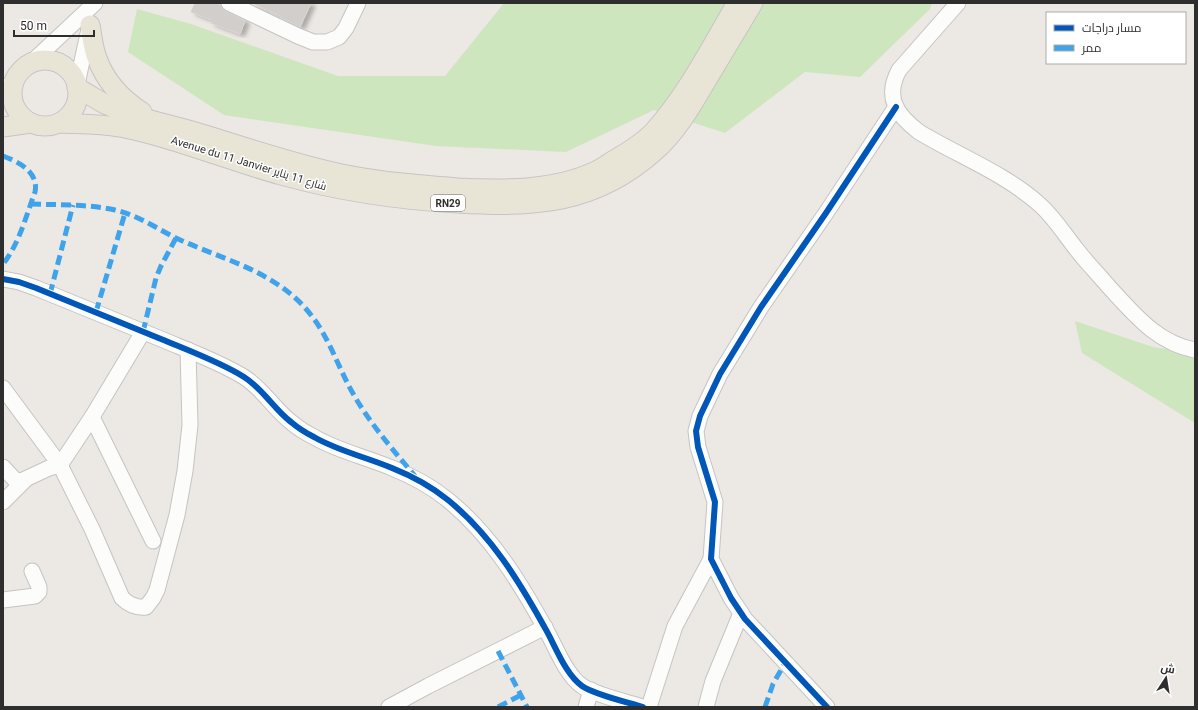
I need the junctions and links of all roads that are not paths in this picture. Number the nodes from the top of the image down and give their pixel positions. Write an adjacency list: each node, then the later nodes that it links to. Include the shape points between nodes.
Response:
1 (95, 3): 9 (street)
2 (98, 3): 8 (street)
3 (229, 3): 4 (street, via 313,42 327,42 339,37)
4 (358, 3)
5 (737, 3): 13 (main road, Avenue du 11 Janvier شارع 11 يناير / RN29, via 688,85 670,112 652,132 628,152 595,172 564,182 524,189 479,189 384,181 342,174)
6 (753, 3): 15 (main road, Avenue du 11 Janvier شارع 11 يناير / RN29, via 693,103 667,139 653,153 617,179 563,199 523,205 425,202 378,196 279,174 155,135 104,125)
7 (958, 3): 12 (street, via 899,70 893,84)
8 (90, 25): 10 (street); 13 (main road, via 96,57 110,83 134,107)
9 (32, 62): 10 (main road, RN29, via 50,60 59,63 73,76); 11 (main road, RN29, via 22,69)
10 (77, 86): 13 (main road, Avenue du 11 Janvier شارع 11 يناير / RN29, via 126,113); 15 (main road, via 77,102 66,119)
11 (7, 89): 14 (main road, RN29, via 22,118)
12 (896, 107): 19 (street, via 907,123 919,132 1012,183 1027,194 1048,213 1139,320 1165,340); 28 (street, via 761,307 720,374 700,416 696,438 715,502)
13 (159, 122)
14 (14, 123): 15 (main road, RN29, via 41,126)
15 (60, 123)
16 (3, 279): 17 (street, via 36,288)
17 (143, 332): 18 (street); 22 (street)
18 (188, 350): 23 (street, via 190,425 185,471 177,514 157,590 146,607 133,606 122,598 92,528); 32 (street, via 244,377 292,423 314,437 419,481 447,500 472,521 496,549)
19 (1195, 350)
20 (3, 388): 21 (street)
21 (8, 405): 23 (street)
22 (92, 417): 23 (street); 27 (street)
23 (60, 465): 25 (street, via 42,470)
24 (3, 466): 25 (street, via 15,480)
25 (25, 480): 26 (street)
26 (3, 502)
27 (153, 542)
28 (711, 559): 31 (street); 37 (street, via 676,626)
29 (32, 571): 30 (street, via 39,587 39,592 35,596)
30 (3, 600)
31 (741, 613): 38 (street, via 713,681); 39 (street)
32 (545, 627): 33 (street, via 569,672 582,686); 34 (street)
33 (591, 690): 35 (street); 36 (street)
34 (389, 707)
35 (586, 707)
36 (643, 707)
37 (649, 707)
38 (706, 707)
39 (827, 707)

